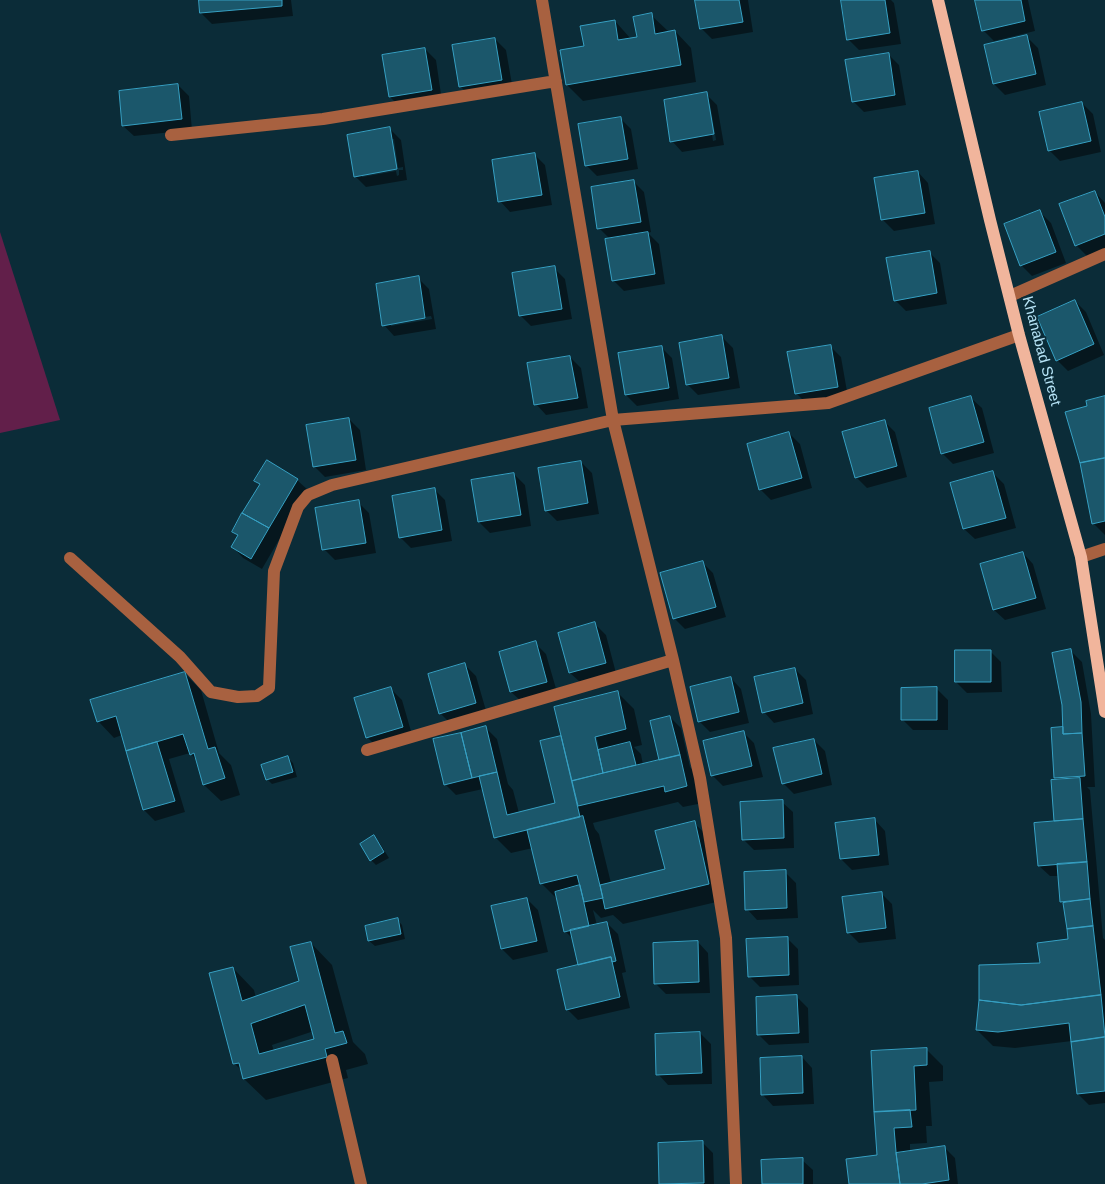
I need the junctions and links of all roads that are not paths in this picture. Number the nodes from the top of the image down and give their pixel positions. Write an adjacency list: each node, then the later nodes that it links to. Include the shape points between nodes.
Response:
1 (542, 0): 3 (street)
2 (938, 0): 6 (main road, Khanabad Street)
3 (556, 80): 4 (street, via 323,119); 8 (street)
4 (171, 135)
5 (1105, 254): 6 (street)
6 (1010, 296): 7 (main road, Khanabad Street)
7 (1019, 335): 8 (street, via 828,403); 10 (main road, Khanabad Street)
8 (613, 420): 11 (street, via 332,485 308,495 298,507 274,571 269,688 257,696 238,697 211,692 180,657); 12 (street)
9 (1105, 549): 10 (street)
10 (1081, 557): 13 (main road, Khanabad Street)
11 (70, 558)
12 (673, 660): 15 (street); 18 (street, via 700,778 726,938)
13 (1103, 682): 14 (main road, Khanabad Street)
14 (1105, 712)
15 (367, 750)
16 (332, 1060): 17 (street)
17 (361, 1184)
18 (736, 1184)

